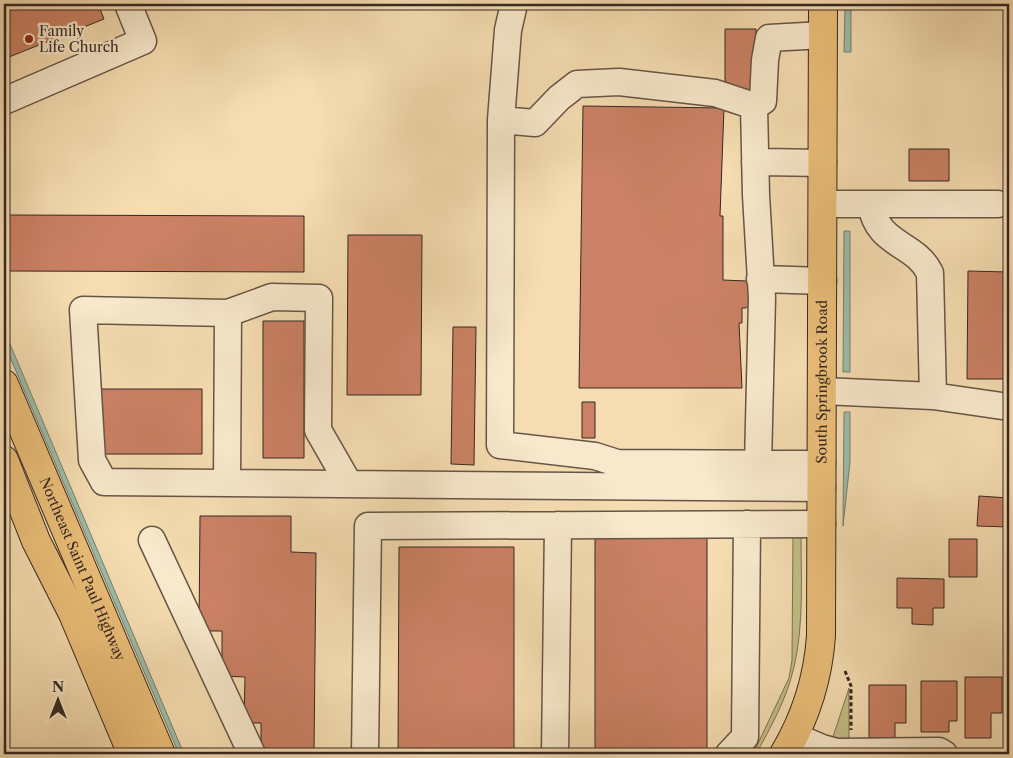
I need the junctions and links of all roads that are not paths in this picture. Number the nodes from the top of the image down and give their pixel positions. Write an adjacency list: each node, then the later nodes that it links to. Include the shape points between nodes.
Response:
1 (128, 4): 5 (lane, via 143,41)
2 (514, 4): 7 (lane, via 508,30)
3 (823, 4): 4 (main road, South Springbrook Road)
4 (823, 35): 6 (lane, via 768,38 763,102); 9 (main road, South Springbrook Road)
5 (4, 101)
6 (754, 106): 7 (lane, via 716,93 619,82 585,83 577,84 558,98 535,123); 8 (lane)
7 (501, 120): 21 (lane, via 500,445 595,456 616,463)
8 (755, 162): 9 (lane); 13 (lane)
9 (822, 163): 10 (main road, South Springbrook Road)
10 (822, 204): 11 (lane); 14 (main road, South Springbrook Road)
11 (871, 204): 12 (lane); 18 (lane, via 873,218 886,235 926,264 930,273)
12 (998, 204)
13 (760, 279): 14 (lane); 21 (lane)
14 (822, 281): 17 (main road, South Springbrook Road)
15 (228, 313): 23 (lane); 23 (lane, via 83,310 92,460 104,482); 24 (lane, via 272,297 319,298 318,430)
16 (4, 384): 31 (main road, Northeast Saint Paul Highway)
17 (822, 391): 18 (lane); 22 (main road, South Springbrook Road)
18 (933, 396): 19 (lane)
19 (1009, 407)
20 (4, 460): 30 (main road, Northeast Saint Paul Highway, via 36,541 73,614)
21 (758, 464): 22 (lane)
22 (822, 476): 24 (lane); 27 (main road, South Springbrook Road)
23 (227, 482): 24 (lane)
24 (350, 484)
25 (558, 524): 26 (lane); 33 (lane, via 368,526); 34 (lane)
26 (747, 524): 27 (lane); 35 (lane, via 745,737)
27 (822, 524): 29 (main road, South Springbrook Road, via 820,655 810,700)
28 (152, 540): 32 (lane)
29 (789, 745): 36 (lane, via 837,752 940,751)
30 (132, 754)
31 (161, 754)
32 (252, 754)
33 (365, 754)
34 (555, 754)
35 (729, 754)
36 (944, 754)

